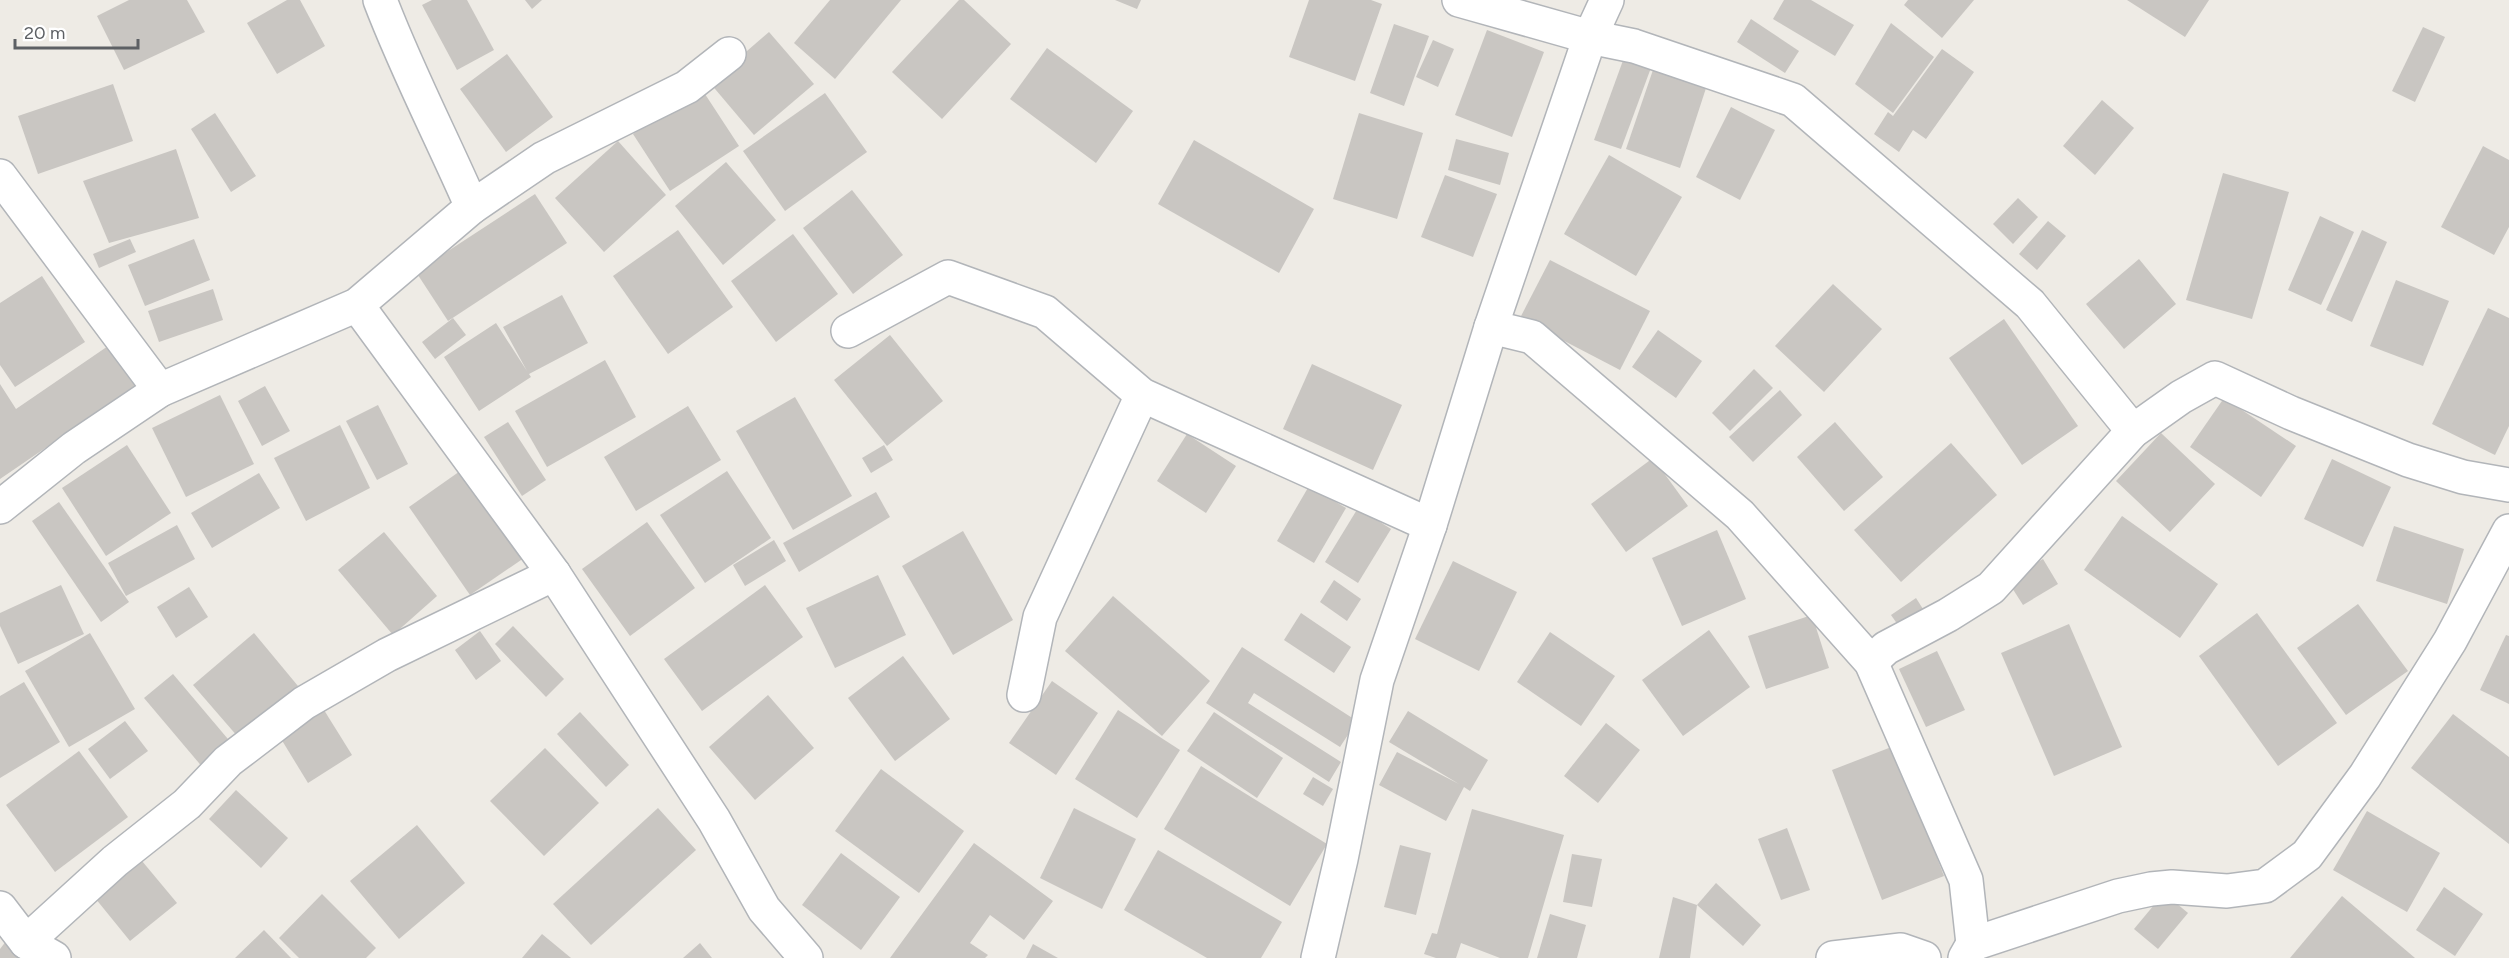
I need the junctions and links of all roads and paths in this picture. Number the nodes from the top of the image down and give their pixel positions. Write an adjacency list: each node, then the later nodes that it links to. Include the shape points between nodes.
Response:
1 (380, 0): 7 (street)
2 (1459, 0): 4 (street)
3 (1607, 0): 4 (street)
4 (1590, 36): 9 (street); 13 (street, via 1634,46 1793,100 2030,304)
5 (729, 54): 7 (street, via 687,87 544,158)
6 (0, 176): 11 (street)
7 (472, 207): 8 (street)
8 (357, 305): 11 (street); 18 (street)
9 (1491, 327): 16 (street); 19 (street, via 1532,337 1740,515)
10 (848, 331): 12 (street, via 948,277 1045,312)
11 (160, 390): 15 (street, via 74,448)
12 (1142, 395): 16 (street); 20 (street, via 1040,617)
13 (2133, 430): 14 (street, via 2215,378 2408,460 2463,477); 19 (street, via 1991,588 1886,648)
14 (2509, 484)
15 (0, 507)
16 (1430, 525): 26 (street, via 1377,680)
17 (2509, 531): 23 (street, via 2450,641 2365,776 2307,855 2265,886 2227,891 2172,887 2118,896)
18 (554, 574): 22 (street, via 387,655 304,703 228,761 187,804); 25 (street, via 708,810 764,909)
19 (1871, 662): 23 (street, via 1966,880)
20 (1024, 695)
21 (0, 908): 22 (street)
22 (26, 942): 24 (street)
23 (1969, 951)
24 (54, 958)
25 (806, 958)
26 (1318, 958)
27 (1833, 958): 28 (street, via 1901,950)
28 (1924, 958)

